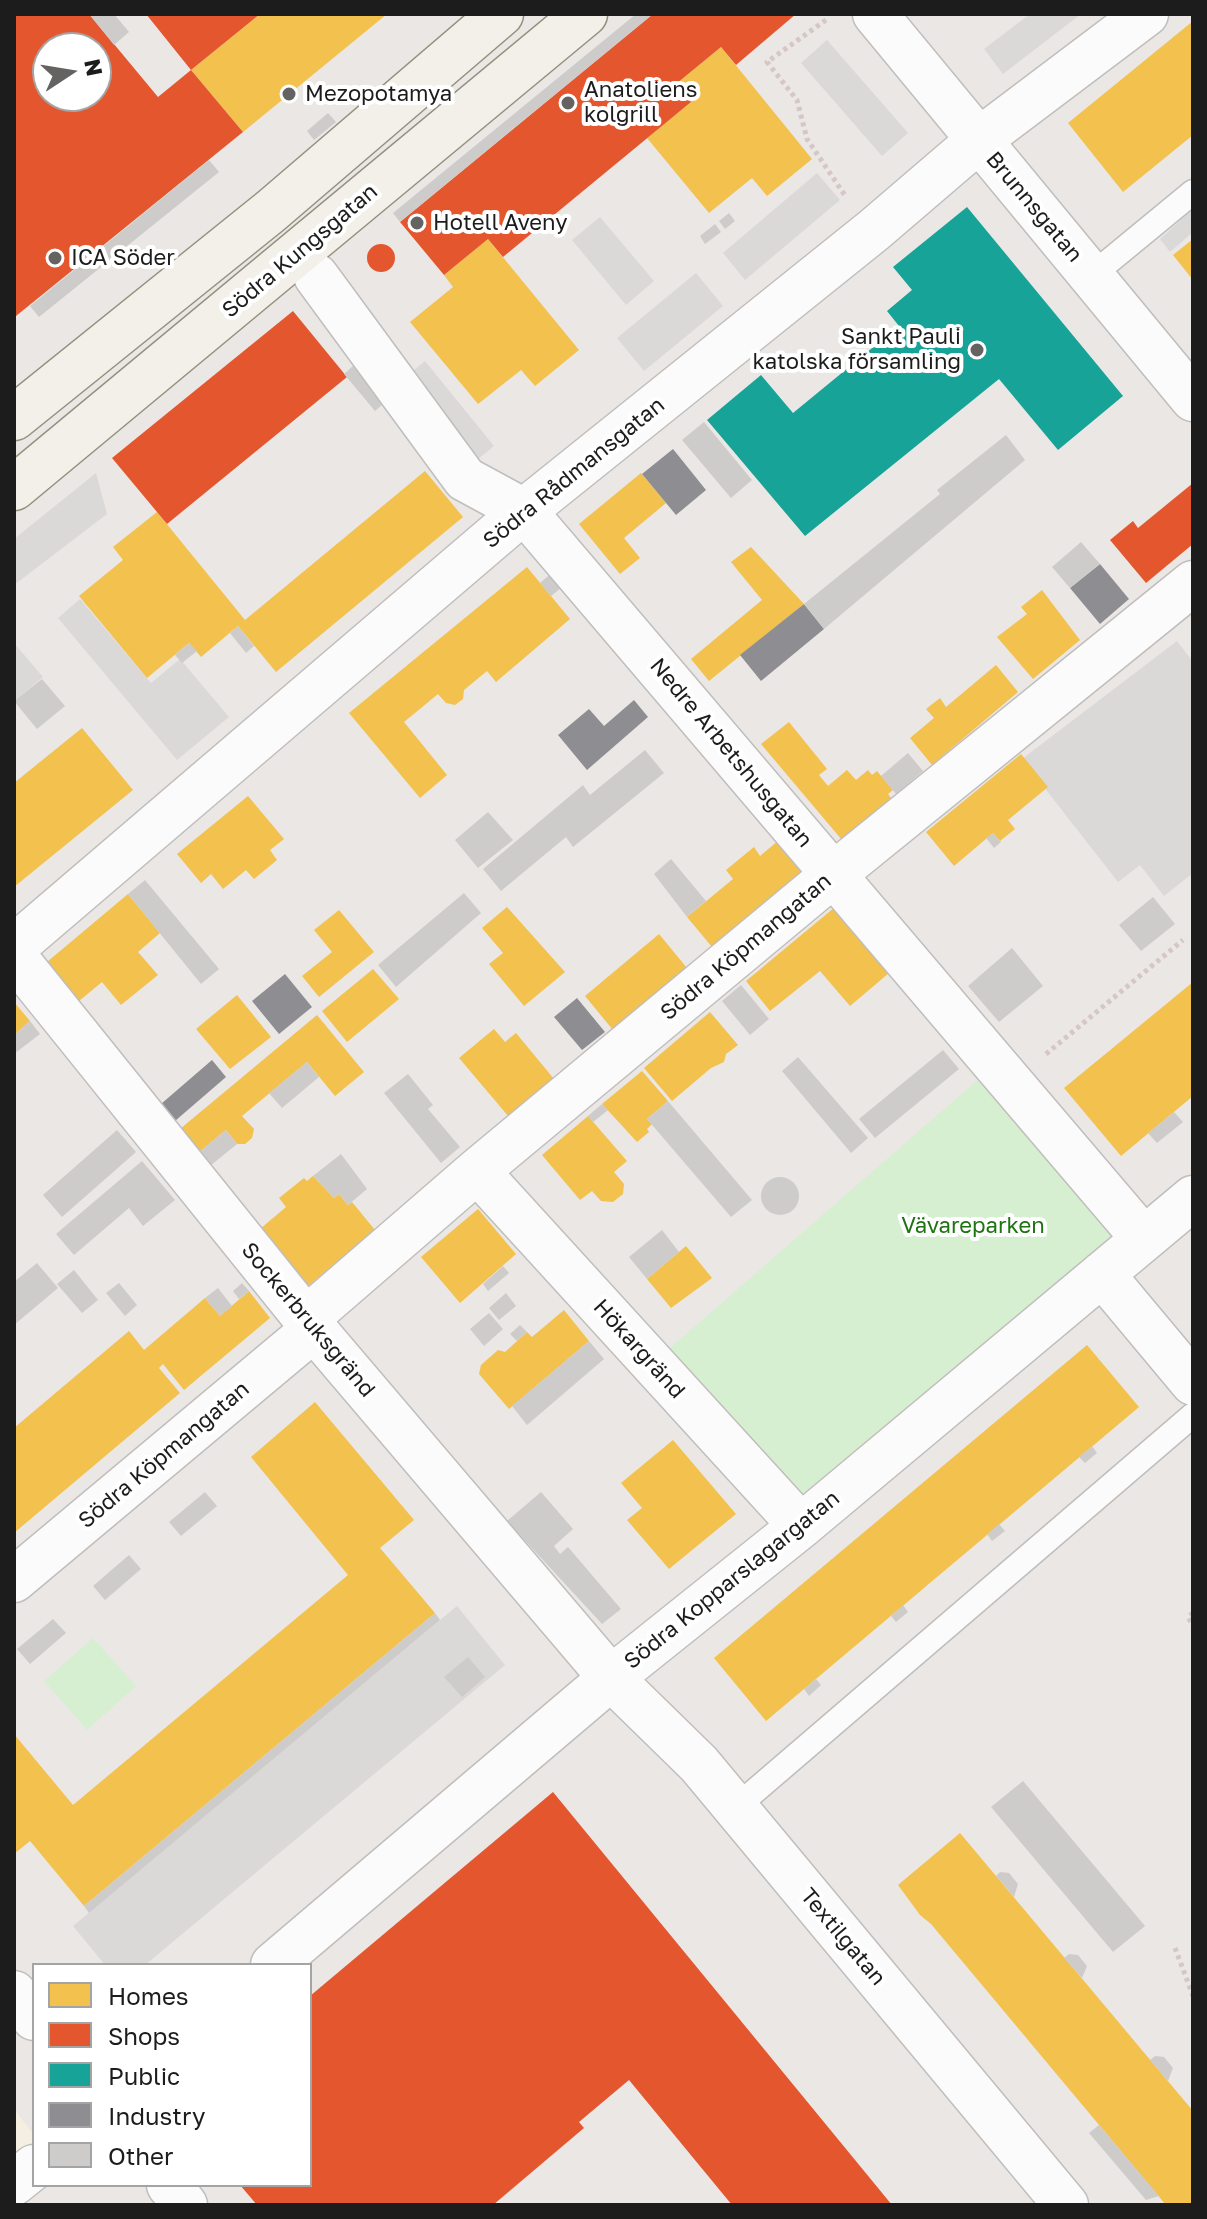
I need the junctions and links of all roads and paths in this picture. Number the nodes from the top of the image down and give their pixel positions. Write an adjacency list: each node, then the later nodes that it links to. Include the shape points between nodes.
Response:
1 (501, 14): 12 (street, via 271,211)
2 (585, 14): 13 (street, Södra Kungsgatan)
3 (875, 14): 6 (street, Brunnsgatan)
4 (1146, 14): 6 (street, Södra Rådmansgatan)
5 (826, 20): 8 (path, via 767,62 797,100 807,139)
6 (979, 140): 8 (street, Södra Rådmansgatan); 10 (street, Brunnsgatan)
7 (1193, 192): 10 (lane)
8 (874, 230): 14 (street, Södra Rådmansgatan)
9 (316, 276): 14 (street, Nedre Arbetshusgatan, via 465,479)
10 (1091, 276): 11 (street, Brunnsgatan)
11 (1193, 399)
12 (14, 418)
13 (14, 488)
14 (524, 511): 16 (street, Nedre Arbetshusgatan); 18 (street, Södra Rådmansgatan)
15 (1193, 583): 16 (street, Södra Köpmangatan)
16 (834, 874): 20 (street, Nedre Arbetshusgatan); 21 (street, Södra Köpmangatan)
17 (1183, 940): 20 (path)
18 (14, 947)
19 (14, 956): 25 (street, Sockerbruksgränd)
20 (1012, 1084): 23 (street, Nedre Arbetshusgatan)
21 (477, 1171): 25 (street, Södra Köpmangatan); 28 (street, Hökargränd)
22 (1193, 1198): 23 (street, Södra Kopparslagargatan)
23 (1144, 1239): 24 (street, Södra Kopparslagargatan)
24 (1102, 1274): 26 (street); 28 (street, Södra Kopparslagargatan)
25 (310, 1324): 29 (street, Södra Köpmangatan); 32 (street, Sockerbruksgränd)
26 (1193, 1383)
27 (1193, 1415): 33 (lane)
28 (801, 1526): 32 (street, Södra Kopparslagargatan)
29 (14, 1580)
30 (1193, 1613): 31 (path, via 1188,1617)
31 (1193, 1626)
32 (611, 1678): 33 (street, Textilgatan, via 699,1764); 35 (street, Södra Kopparslagargatan)
33 (735, 1808): 43 (street, Textilgatan)
34 (1175, 1948): 37 (path)
35 (275, 1963)
36 (14, 1993): 38 (street)
37 (1193, 1996)
38 (32, 2016)
39 (32, 2169): 40 (street)
40 (14, 2183)
41 (171, 2187): 42 (street)
42 (185, 2205)
43 (1066, 2205)

